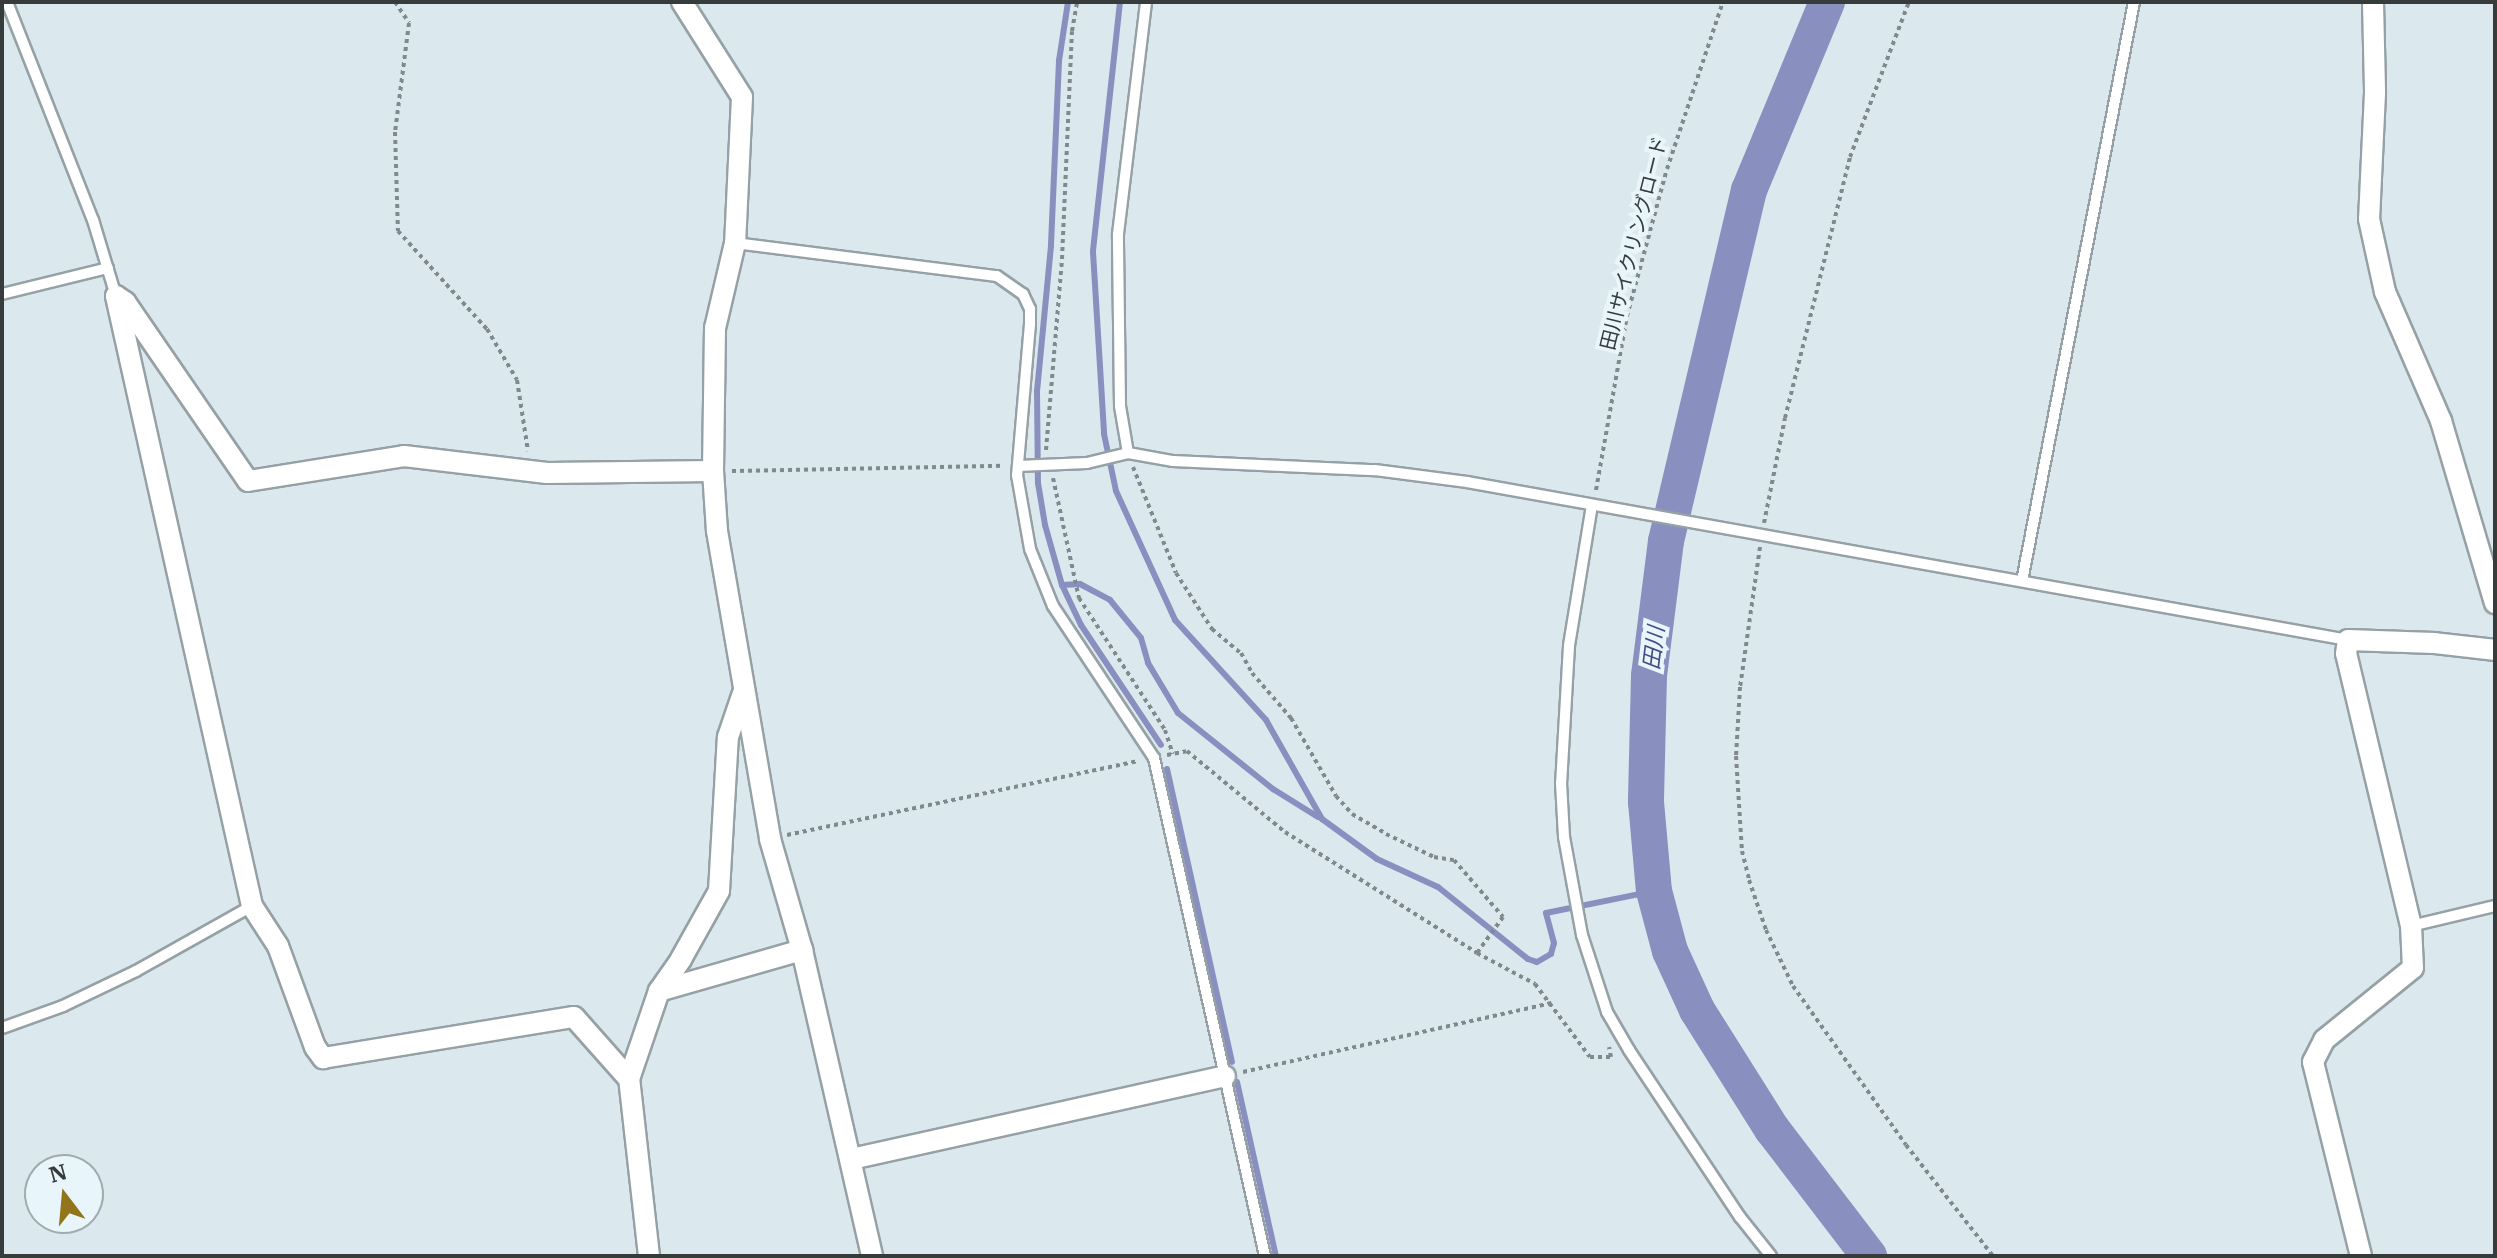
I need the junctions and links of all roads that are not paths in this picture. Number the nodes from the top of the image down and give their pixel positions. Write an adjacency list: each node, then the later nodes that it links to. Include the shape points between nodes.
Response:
1 (7, 2): 7 (lane)
2 (682, 2): 6 (street, via 742,97)
3 (1146, 2): 10 (lane, via 1118,234 1120,406)
4 (2134, 2): 14 (lane)
5 (2373, 2): 15 (street, via 2369,219 2385,292 2441,421)
6 (735, 243): 11 (lane, via 997,276 1010,283 1030,309); 12 (street, via 715,328)
7 (108, 268): 8 (lane); 9 (lane)
8 (2, 294)
9 (116, 296): 12 (street, via 248,481 404,456 532,472); 19 (street)
10 (1128, 453): 11 (lane, via 1087,463); 13 (lane, via 1173,461 1375,470)
11 (1018, 466): 25 (lane, via 1030,549 1043,588 1154,758)
12 (713, 471): 18 (street, via 717,531)
13 (1596, 503): 14 (lane); 31 (lane, via 1569,646 1561,783 1564,837 1582,935 1607,1012 1629,1050)
14 (2022, 581): 16 (lane)
15 (2495, 603)
16 (2348, 640): 17 (street); 21 (street, via 2346,654)
17 (2495, 650)
18 (744, 690): 22 (street, via 770,839); 23 (street, via 728,737 719,891)
19 (252, 906): 24 (lane, via 136,971); 26 (street, via 278,946 323,1058 574,1017)
20 (2495, 906): 21 (lane)
21 (2411, 926): 32 (street, via 2413,968 2324,1040 2313,1062)
22 (802, 950): 23 (street); 27 (street)
23 (659, 991): 26 (street)
24 (2, 1028)
25 (1225, 1076): 27 (street); 30 (lane)
26 (629, 1079): 28 (street)
27 (851, 1159): 29 (street)
28 (649, 1256)
29 (872, 1256)
30 (1265, 1256)
31 (1771, 1256)
32 (2361, 1256)

